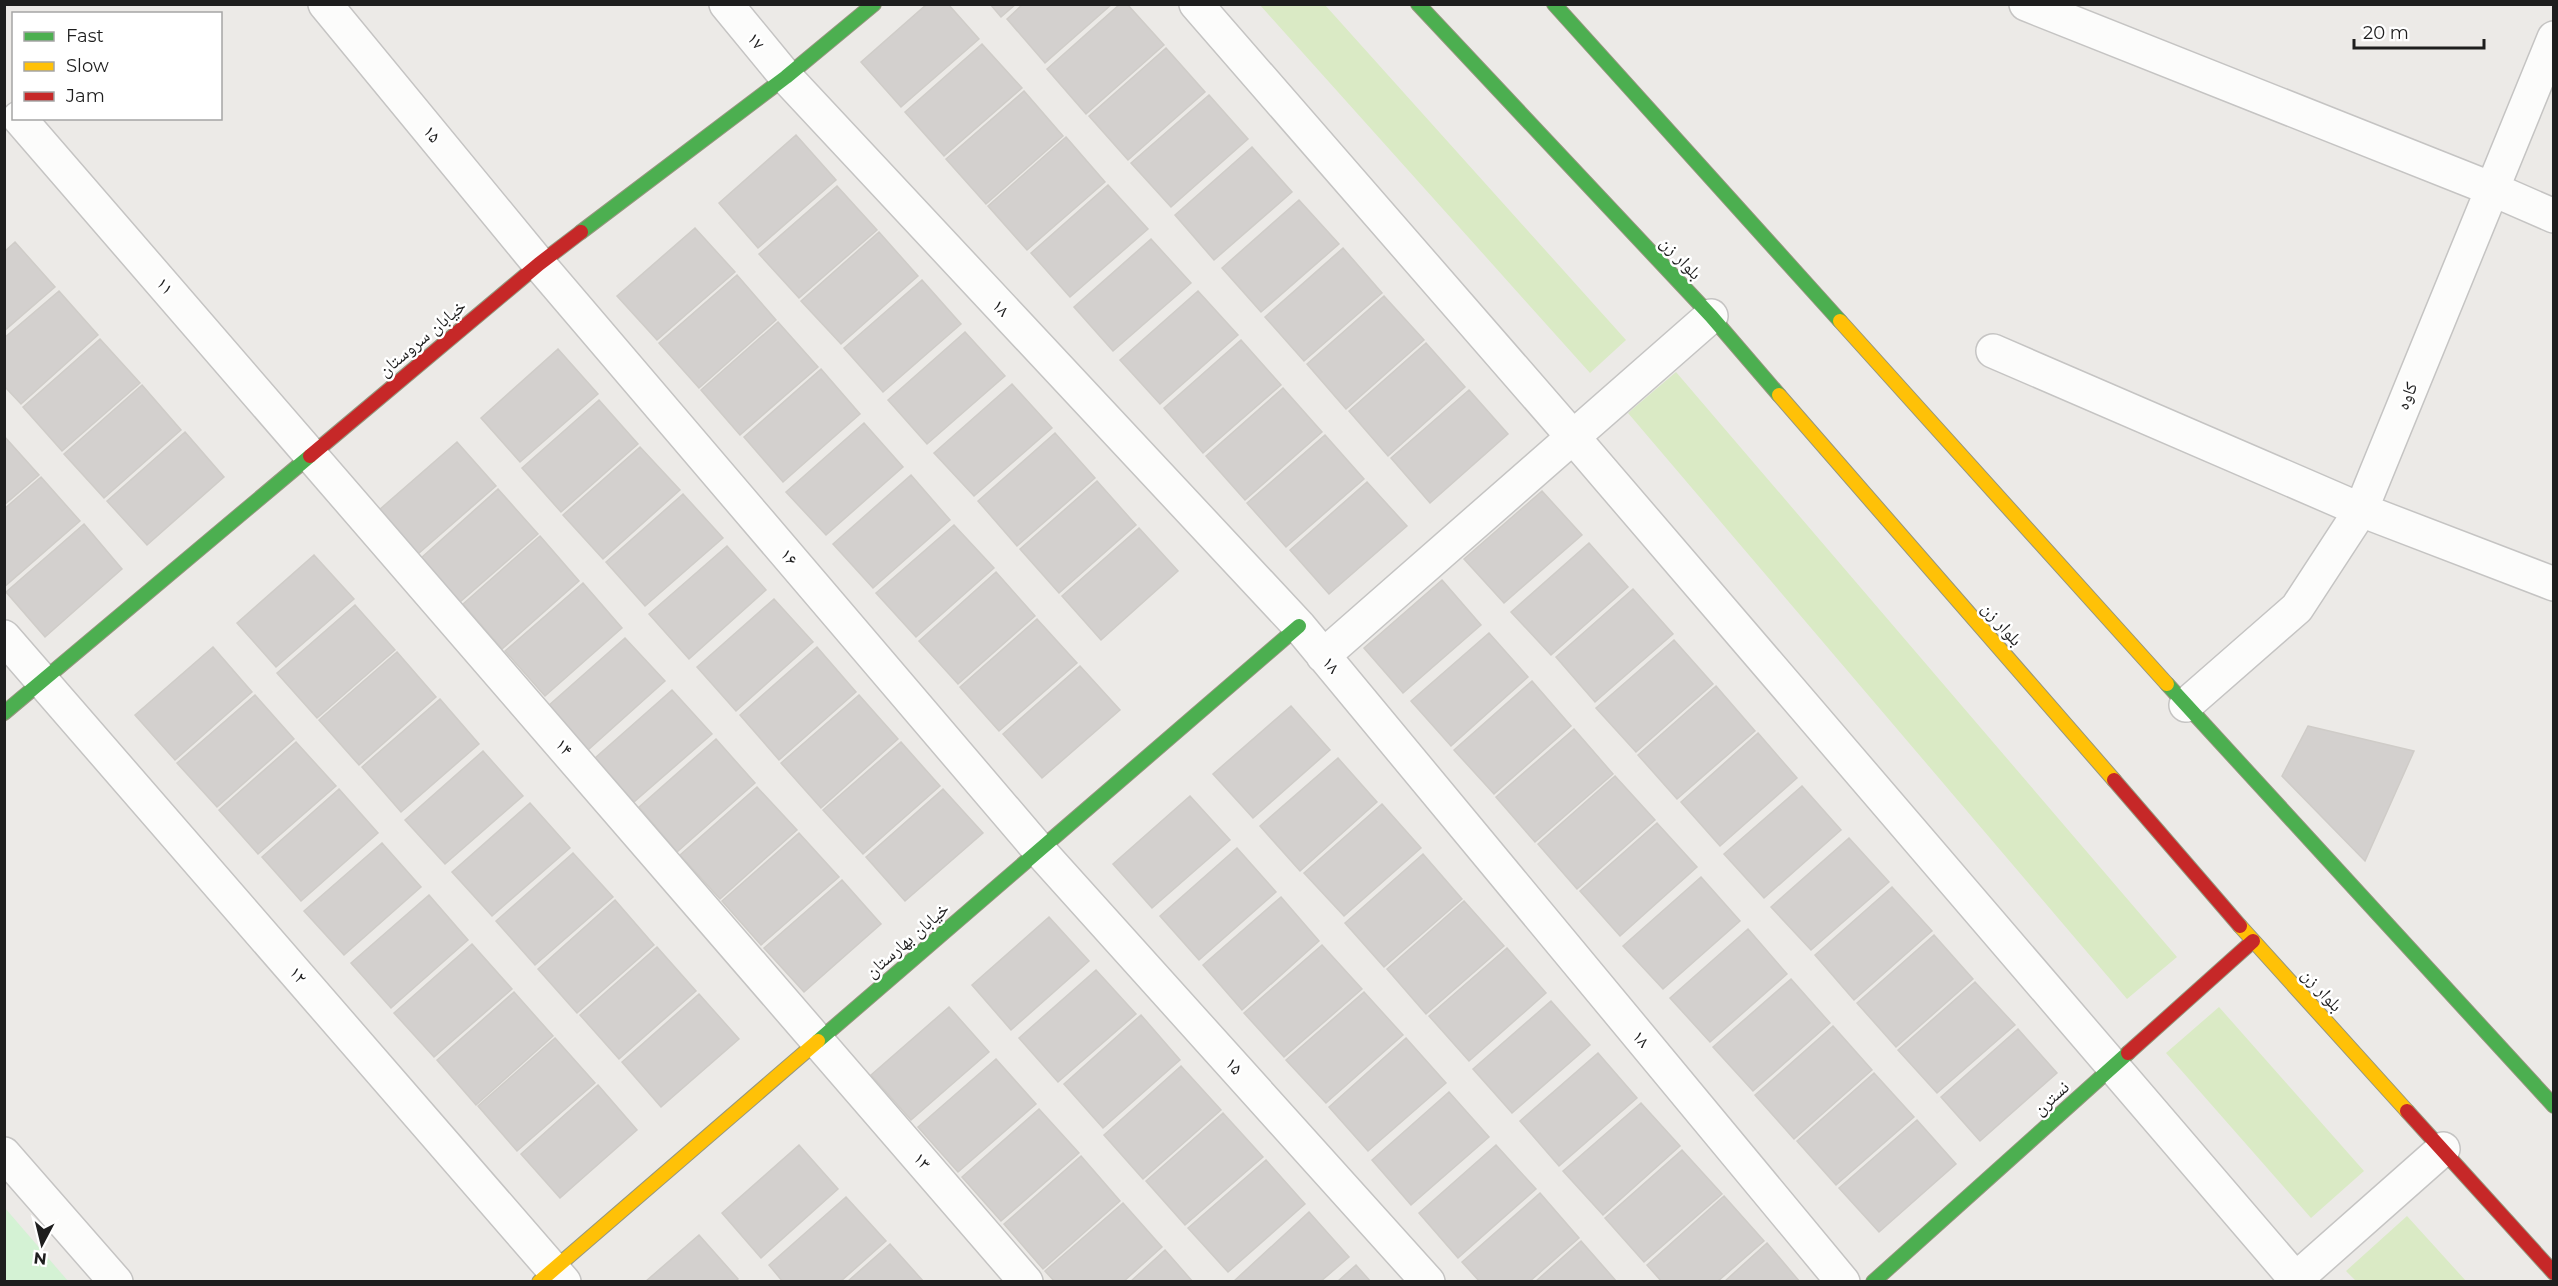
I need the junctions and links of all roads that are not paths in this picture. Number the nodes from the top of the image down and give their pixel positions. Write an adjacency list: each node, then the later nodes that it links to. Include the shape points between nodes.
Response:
1 (326, 4): 13 (street, ۱۵)
2 (726, 4): 9 (street, ۱۷)
3 (874, 4): 9 (main road, خیابان سروستان)
4 (1196, 4): 16 (street)
5 (1418, 4): 14 (main road, بلوار زن)
6 (1554, 4): 24 (main road)
7 (2026, 4): 11 (street)
8 (2553, 38): 11 (street, کاوه)
9 (786, 77): 13 (main road, خیابان سروستان); 20 (street, ۱۸)
10 (21, 120): 17 (street, ۱۱)
11 (2492, 189): 12 (street); 18 (street, کاوه)
12 (2553, 216)
13 (539, 264): 17 (main road, خیابان سروستان); 26 (street, ۱۶)
14 (1711, 316): 16 (street); 27 (main road, بلوار زن)
15 (1993, 351): 18 (street)
16 (1574, 437): 22 (street); 29 (street)
17 (310, 454): 23 (main road, خیابان سروستان); 28 (street, ۱۴)
18 (2361, 510): 19 (street); 24 (street, کاوه, via 2297,608)
19 (2553, 584)
20 (1299, 626): 22 (street, ۱۸); 26 (main road, خیابان بهارستان)
21 (4, 637): 23 (street, ۱۲)
22 (1323, 656): 39 (street, ۱۸)
23 (42, 681): 25 (main road, خیابان سروستان); 34 (street, ۱۲)
24 (2186, 705): 30 (main road)
25 (4, 713)
26 (1040, 850): 28 (main road, خیابان بهارستان); 38 (street, ۱۵)
27 (2253, 941): 29 (main road, نسترن); 31 (main road, بلوار زن)
28 (818, 1041): 34 (main road, خیابان بهارستان); 37 (street, ۱۳)
29 (2115, 1065): 35 (street); 40 (main road, نسترن)
30 (2553, 1106)
31 (2443, 1149): 33 (main road, بلوار زن); 35 (street)
32 (4, 1154): 36 (street)
33 (2553, 1273)
34 (552, 1277)
35 (2297, 1280)
36 (116, 1281)
37 (1026, 1281)
38 (1428, 1281)
39 (1843, 1281)
40 (1873, 1281)

